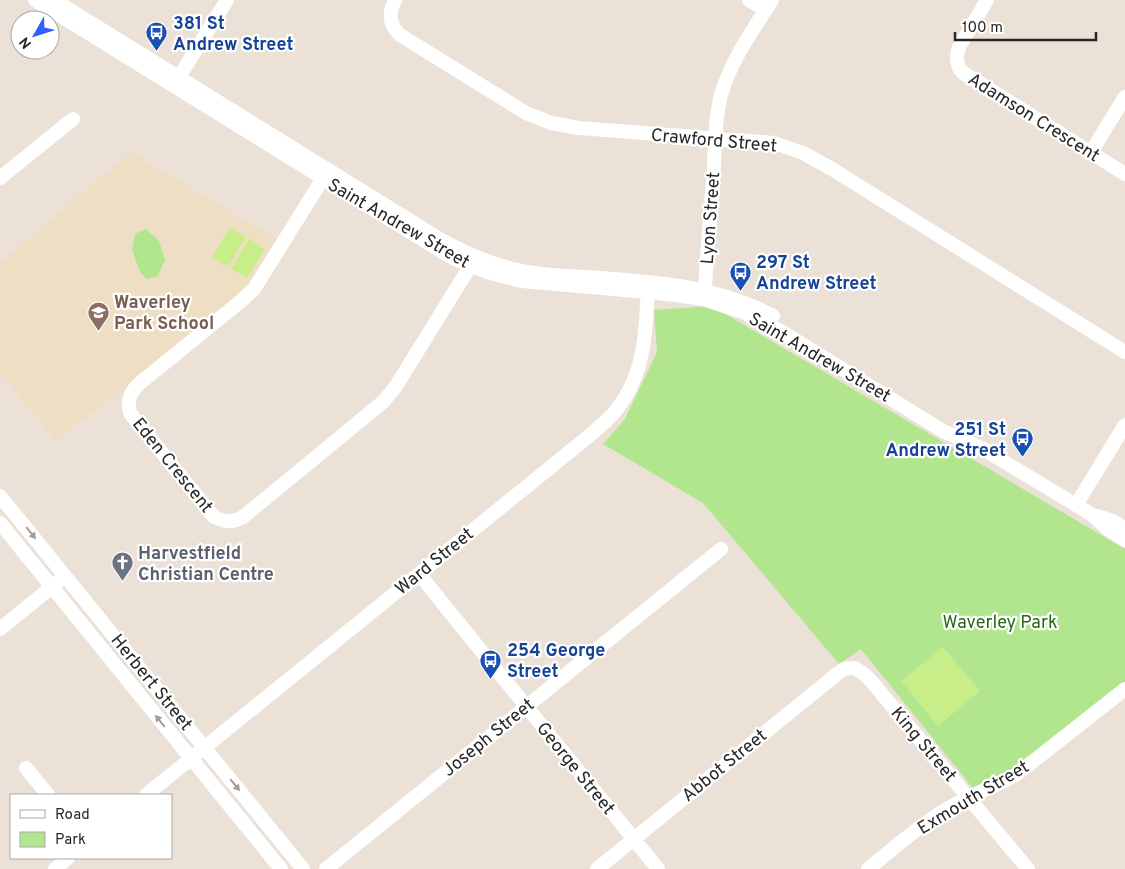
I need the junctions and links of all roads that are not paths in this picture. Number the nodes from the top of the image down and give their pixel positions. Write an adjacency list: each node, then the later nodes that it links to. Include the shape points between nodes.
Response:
1 (35, 0): 8 (street, Saint Andrew Street)
2 (54, 0): 8 (street, Saint Andrew Street)
3 (226, 0): 8 (street)
4 (396, 0): 11 (street, Crawford Street, via 391,9 391,23 400,35 538,119 579,128)
5 (750, 0): 7 (street)
6 (987, 0): 12 (street, Adamson Crescent, via 959,47 956,54 958,67 968,77)
7 (768, 5): 11 (street, Lyon Street, via 728,76 718,111)
8 (176, 81): 13 (street, Saint Andrew Street)
9 (1125, 97): 12 (street)
10 (73, 119): 15 (street)
11 (716, 138): 18 (street, Lyon Street); 19 (street, Crawford Street, via 774,143 803,153)
12 (1091, 152): 14 (street, Adamson Crescent)
13 (325, 174): 16 (street, Saint Andrew Street, via 438,238); 16 (street, Eden Crescent, via 254,289 131,393 130,413 214,517 230,522 243,517 384,402)
14 (1125, 174)
15 (0, 178)
16 (471, 261): 17 (street, Saint Andrew Street, via 537,274)
17 (647, 287): 18 (street, Saint Andrew Street, via 674,284); 28 (street, Ward Street, via 641,360 628,393 613,414)
18 (704, 295): 22 (street, Saint Andrew Street, via 739,301 783,322)
19 (1125, 352)
20 (1125, 425): 22 (street)
21 (0, 496): 29 (street, Herbert Street, one-way to 29)
22 (1076, 505): 23 (street, Saint Andrew Street)
23 (1092, 514): 25 (street, Saint Andrew Street); 26 (street, Saint Andrew Street)
24 (0, 523): 30 (street, Herbert Street)
25 (1125, 529)
26 (1125, 540)
27 (721, 549): 34 (street, Joseph Street)
28 (419, 574): 34 (street, George Street); 35 (street, Ward Street)
29 (65, 576): 30 (street); 35 (street, Herbert Street)
30 (52, 587): 31 (street); 36 (street, Herbert Street, one-way to 30)
31 (0, 629)
32 (854, 668): 40 (street, King Street, via 872,682); 41 (street, Abbot Street, via 837,674)
33 (1125, 689): 40 (street, Exmouth Street, via 1017,774)
34 (526, 706): 41 (street, George Street); 46 (street, Joseph Street)
35 (205, 748): 36 (street, Ward Street); 45 (street, Herbert Street, one-way to 45)
36 (191, 758): 39 (street, Ward Street); 44 (street, Herbert Street)
37 (26, 768): 38 (street)
38 (47, 794)
39 (147, 794)
40 (969, 798): 49 (street, Exmouth Street, via 929,821); 50 (street, King Street)
41 (634, 839): 47 (street, Abbot Street); 48 (street, George Street)
42 (67, 859): 43 (street)
43 (55, 869)
44 (281, 869)
45 (303, 869)
46 (326, 869)
47 (597, 869)
48 (658, 869)
49 (868, 869)
50 (1028, 869)

